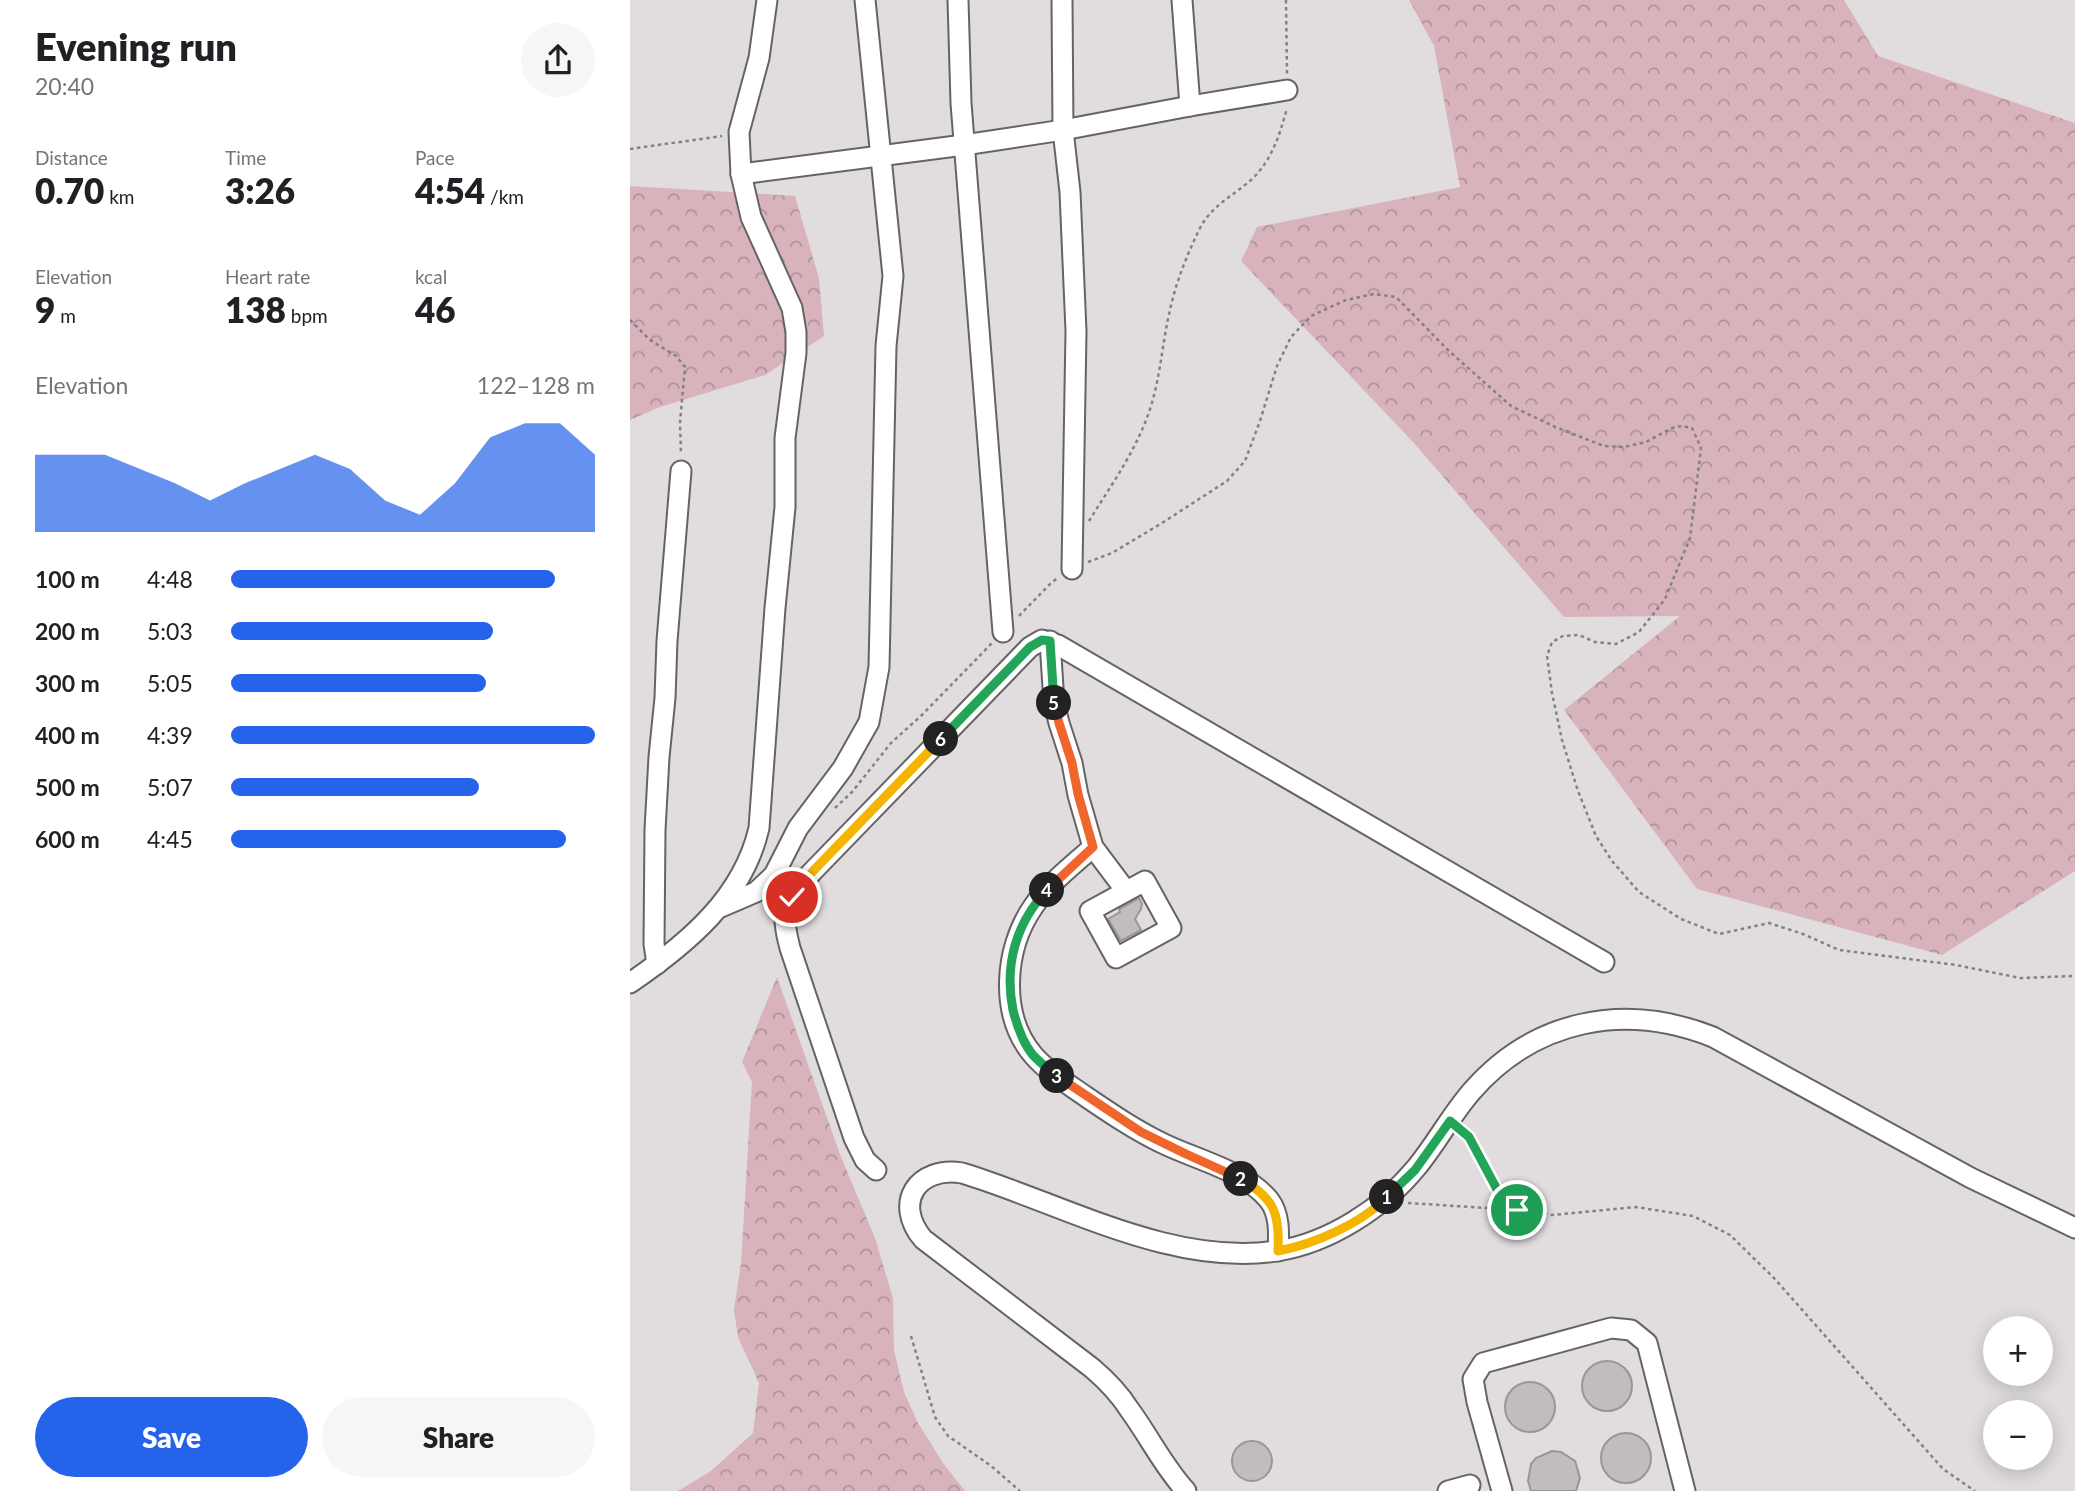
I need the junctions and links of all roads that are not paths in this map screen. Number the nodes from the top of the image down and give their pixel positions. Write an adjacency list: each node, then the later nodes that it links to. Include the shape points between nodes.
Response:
1 (767, 0): 11 (street, via 759,58 739,132)
2 (865, 0): 10 (street)
3 (958, 0): 9 (street)
4 (1062, 0): 8 (street)
5 (1182, 0): 7 (street)
6 (1287, 90): 7 (street)
7 (1190, 106): 8 (street)
8 (1063, 130): 9 (street); 13 (street, via 1076,331)
9 (964, 145): 10 (street); 14 (street)
10 (881, 156): 11 (street); 18 (street, via 893,276 886,346 879,667 869,722 843,768 798,828 774,875 756,892)
11 (741, 174): 18 (street, via 751,217 792,308 796,353 785,438 785,507 759,828 754,850)
12 (681, 471): 20 (street, via 655,830)
13 (1072, 569)
14 (1003, 632)
15 (1050, 641): 16 (street, via 1054,703); 19 (street); 22 (street, via 1030,647 813,871 787,904 784,921 790,948 845,1113 865,1160)
16 (1093, 847): 17 (street); 24 (street, via 1038,900 1015,943 1009,983 1021,1035 1041,1063 1119,1119 1256,1188 1276,1211)
17 (1126, 891)
18 (720, 907): 20 (street)
19 (1604, 962)
20 (657, 964): 21 (street)
21 (630, 983)
22 (876, 1170)
23 (2075, 1228): 24 (street, via 1971,1178 1713,1037 1665,1022 1609,1020 1568,1028 1511,1055 1470,1093 1415,1170 1382,1203 1344,1228)
24 (1278, 1251): 26 (street, via 1217,1252 1170,1245 962,1173 933,1175 911,1195 909,1213 923,1239 1107,1381)
25 (1470, 1485): 27 (street)
26 (1186, 1491)
27 (1448, 1491)
28 (1502, 1491): 29 (street, via 1473,1379 1483,1363 1611,1328 1631,1331 1647,1343)
29 (1685, 1491)

